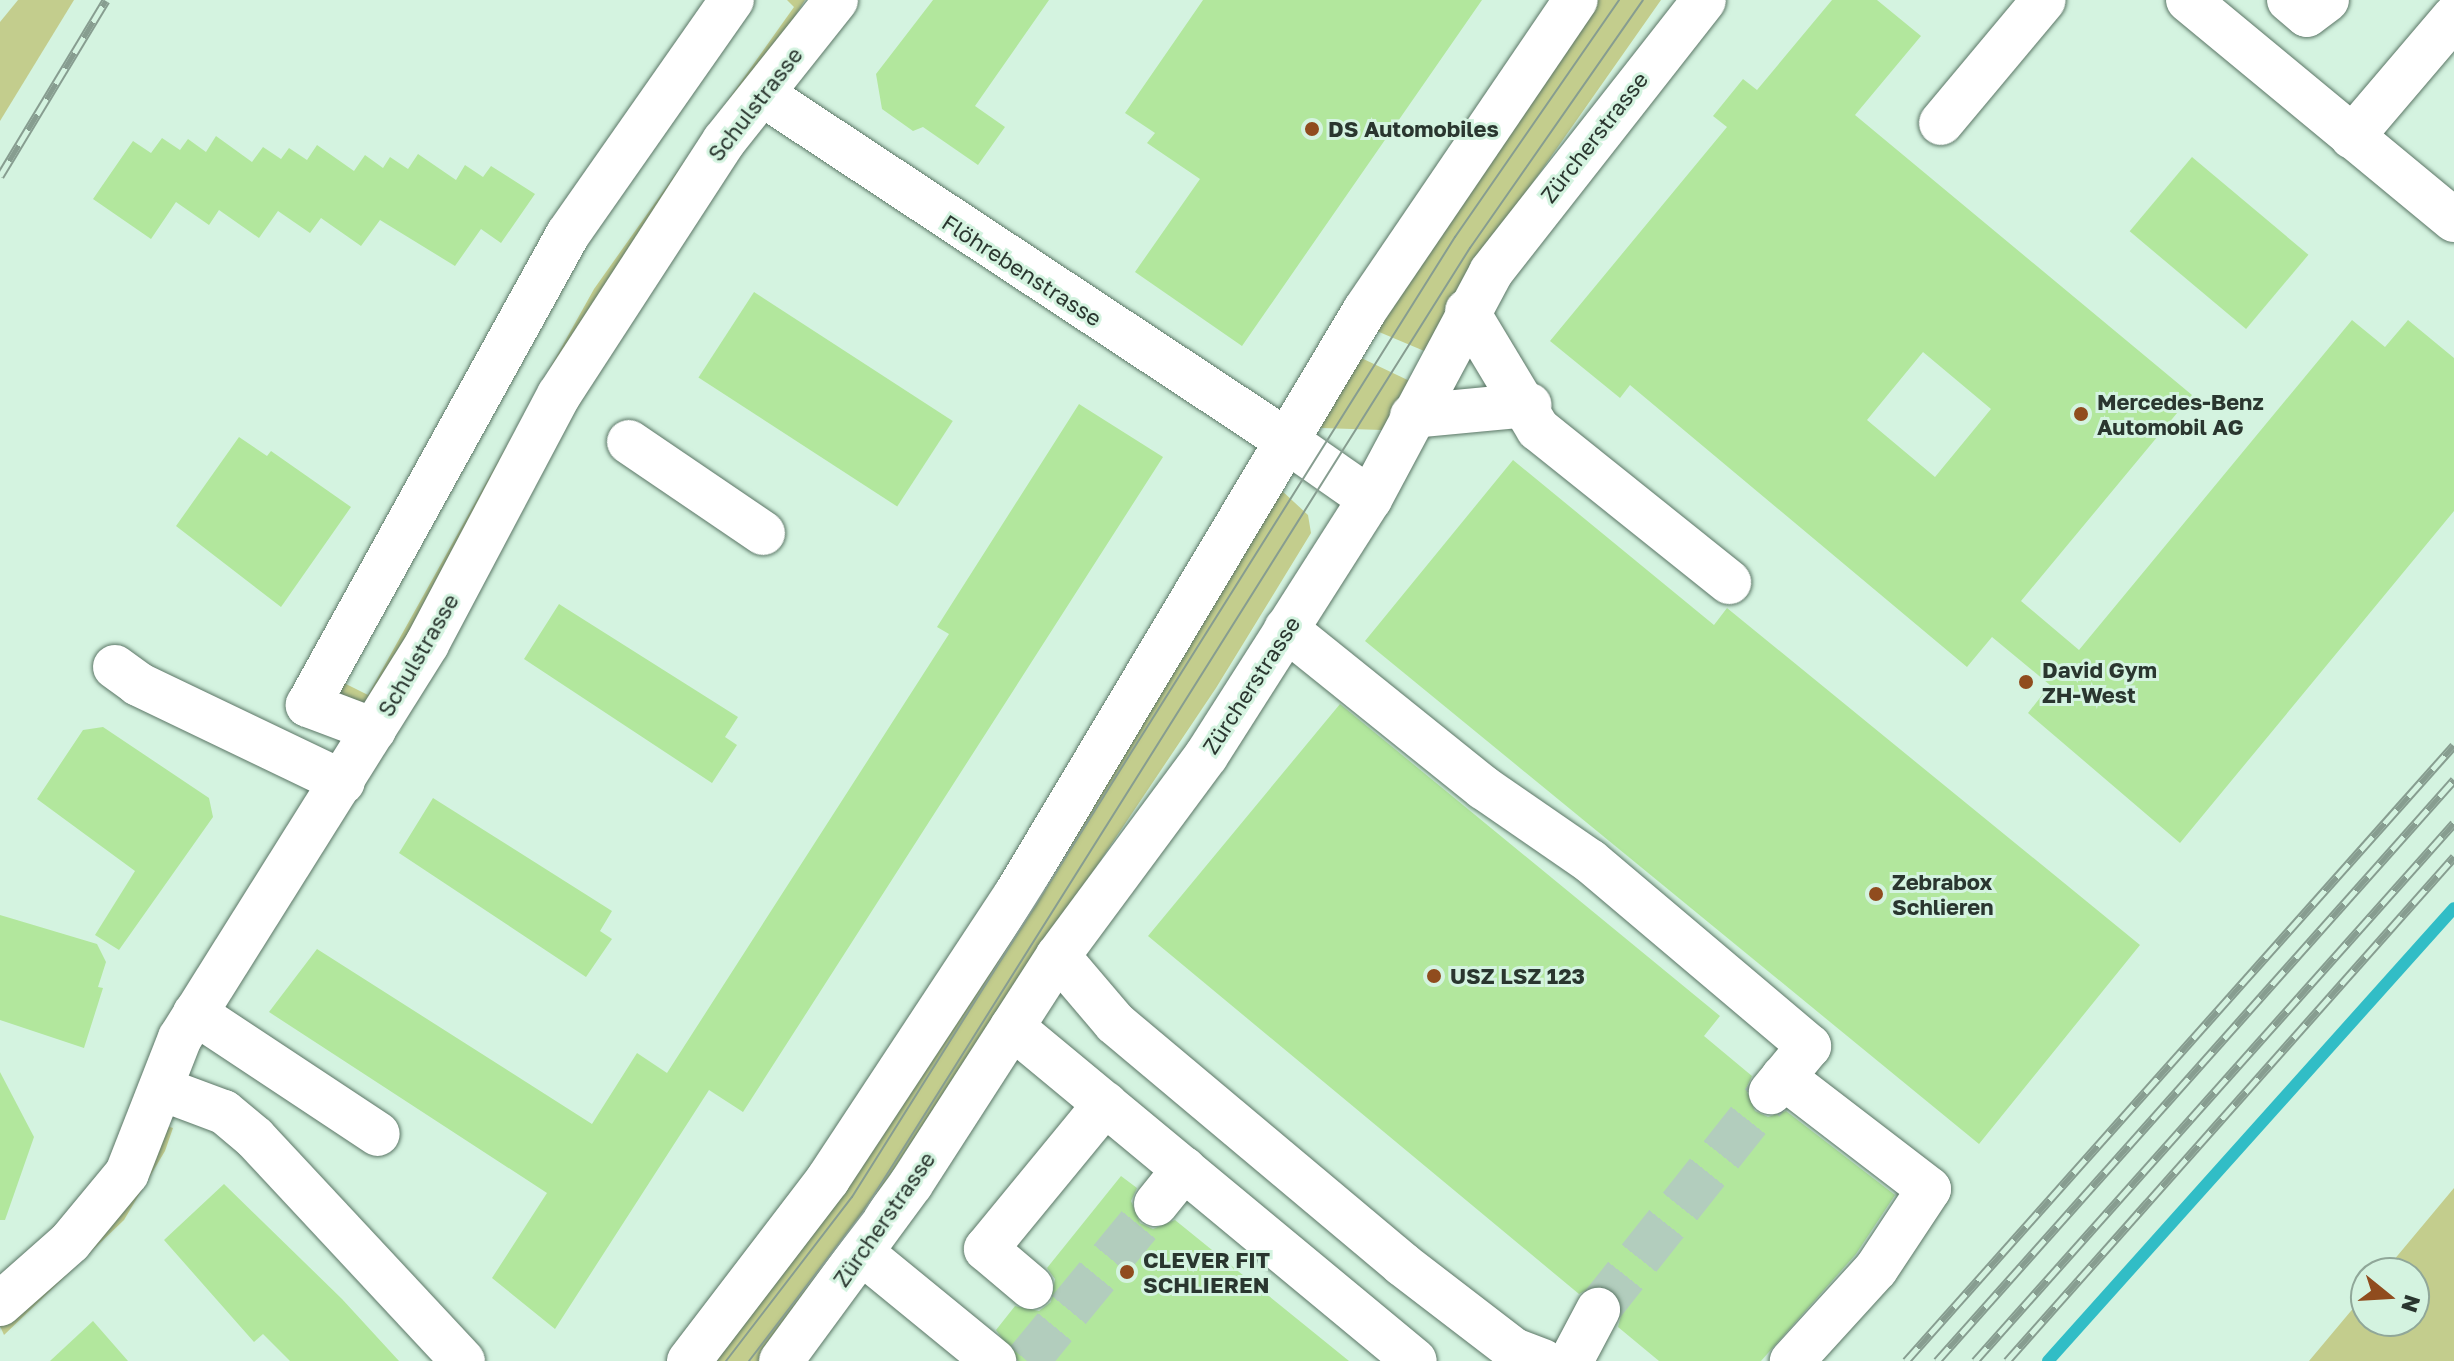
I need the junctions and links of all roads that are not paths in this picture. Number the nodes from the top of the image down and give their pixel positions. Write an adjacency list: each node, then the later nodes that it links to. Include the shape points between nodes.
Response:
1 (732, 0): 24 (main road, via 568,234 308,705)
2 (836, 0): 10 (main road, Schulstrasse)
3 (1576, 0): 17 (main road, via 1404,250)
4 (1704, 0): 14 (main road, Zürcherstrasse, via 1517,234)
5 (2044, 0): 11 (main road)
6 (2188, 0): 12 (main road)
7 (2289, 0): 8 (main road, via 2307,15)
8 (2327, 0)
9 (2454, 17): 12 (main road)
10 (762, 94): 17 (main road, Flöhrebenstrasse); 24 (main road, Schulstrasse, via 673,216 559,395)
11 (1941, 123)
12 (2352, 137): 13 (main road)
13 (2454, 220)
14 (1467, 311): 15 (main road); 16 (main road, Zürcherstrasse)
15 (1529, 405): 16 (main road); 21 (main road, via 1538,429)
16 (1412, 416): 19 (main road, Zürcherstrasse)
17 (1287, 441): 19 (main road, Flöhrebenstrasse); 39 (main road, via 1016,894 819,1192)
18 (629, 442): 20 (main road)
19 (1370, 499): 22 (main road, Zürcherstrasse)
20 (763, 533)
21 (1729, 582)
22 (1286, 629): 26 (main road, Zürcherstrasse, via 1206,756); 45 (main road, via 1484,788 1590,861 1809,1046 1777,1085 1929,1189 1876,1269)
23 (115, 667): 25 (main road, via 138,684)
24 (374, 730): 25 (main road, Schulstrasse)
25 (343, 782): 27 (main road, Schulstrasse)
26 (1058, 956): 28 (main road, Zürcherstrasse); 43 (main road, via 1115,1023 1402,1264 1514,1350)
27 (195, 1013): 29 (main road, Schulstrasse); 31 (main road)
28 (1012, 1027): 30 (main road); 34 (main road, Zürcherstrasse)
29 (162, 1089): 36 (main road, Schulstrasse, via 127,1173 104,1206); 38 (main road, via 224,1112 255,1138)
30 (1105, 1104): 32 (main road); 35 (main road, via 986,1249)
31 (378, 1134)
32 (1184, 1169): 33 (main road); 42 (main road)
33 (1156, 1204)
34 (862, 1253): 40 (main road, Zürcherstrasse); 41 (main road)
35 (1031, 1287)
36 (0, 1304)
37 (1598, 1310): 44 (main road)
38 (463, 1361)
39 (689, 1361)
40 (781, 1361)
41 (994, 1361)
42 (1415, 1361)
43 (1543, 1361)
44 (1571, 1361)
45 (1792, 1361)

